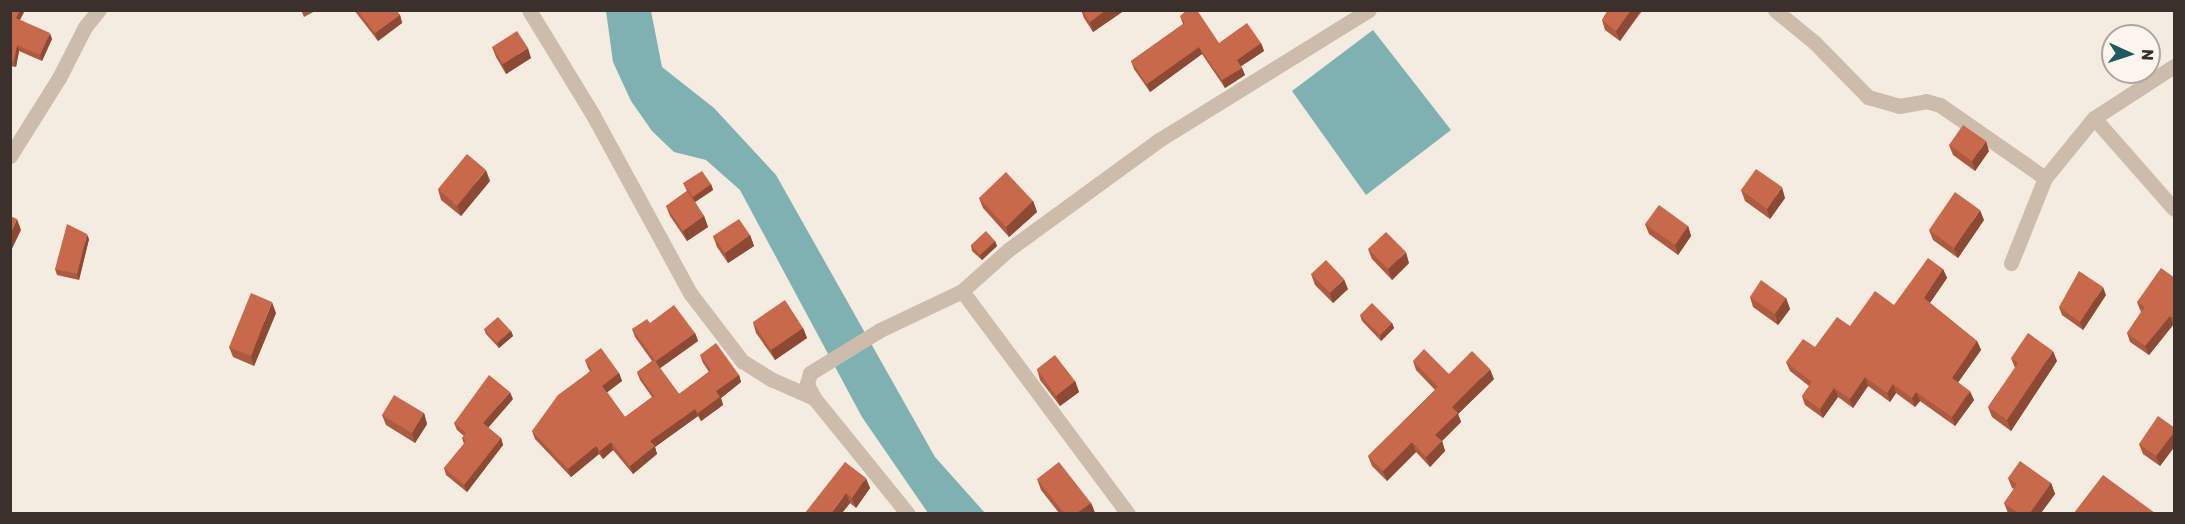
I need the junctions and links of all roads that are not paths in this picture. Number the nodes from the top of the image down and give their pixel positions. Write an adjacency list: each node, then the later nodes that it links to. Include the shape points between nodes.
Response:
1 (99, 10): 7 (street, via 85,27 59,78)
2 (529, 10): 12 (street, via 593,115 690,293 742,361)
3 (1369, 10): 11 (street, via 1159,140 1008,250)
4 (1775, 10): 8 (street, via 1868,97 1899,106 1926,101 1940,105)
5 (2175, 66): 6 (street)
6 (2094, 118): 8 (street); 9 (street)
7 (10, 156)
8 (2045, 178): 10 (street)
9 (2175, 209)
10 (2011, 263)
11 (962, 291): 12 (street, via 880,330 810,373 807,384); 14 (street)
12 (814, 398): 13 (street)
13 (908, 513)
14 (1128, 513)

